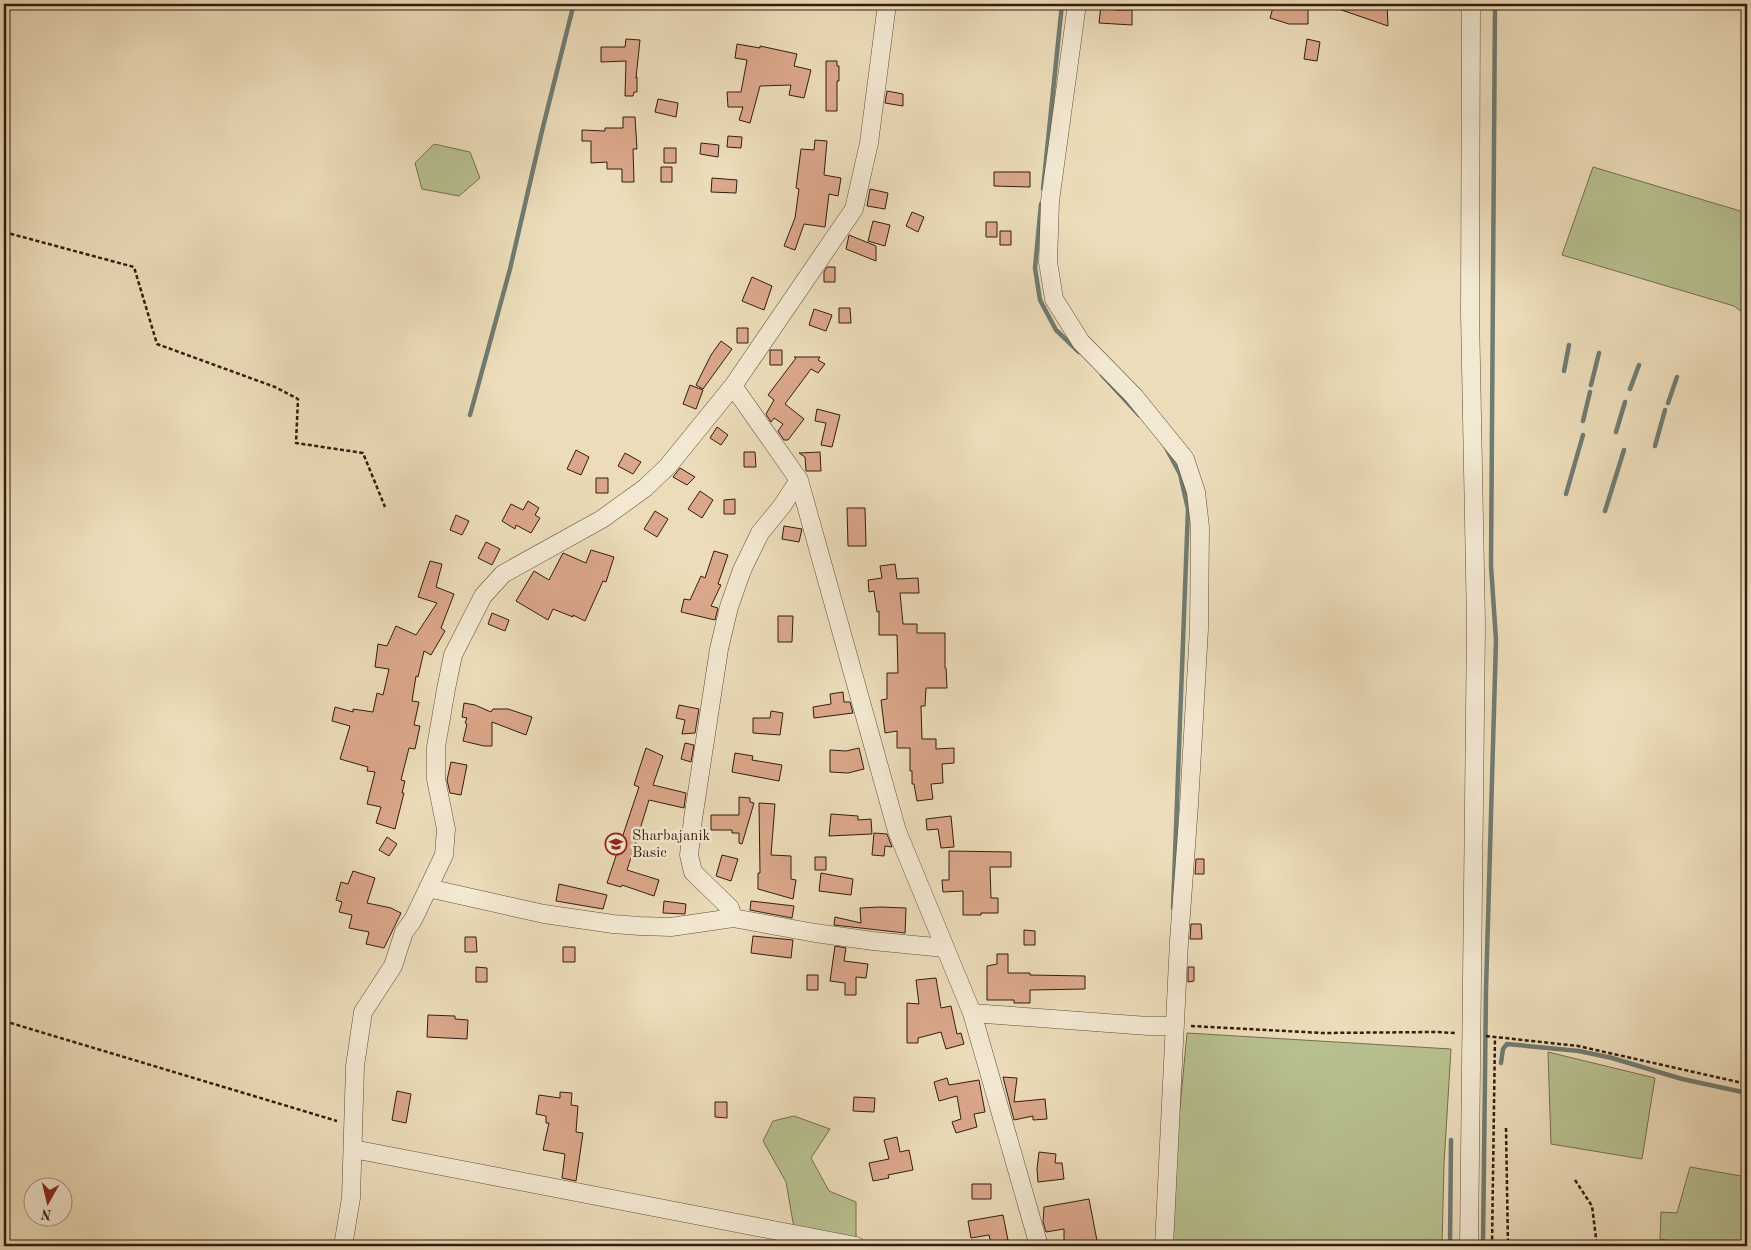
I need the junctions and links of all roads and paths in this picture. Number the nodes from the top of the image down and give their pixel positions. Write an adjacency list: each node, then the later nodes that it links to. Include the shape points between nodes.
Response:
1 (887, 4): 5 (street, via 869,143 854,209)
2 (1077, 4): 13 (street, via 1050,201 1048,262 1054,299 1081,342 1134,396 1184,459 1196,492 1200,527 1199,629)
3 (1471, 4): 23 (street, via 1470,314 1476,624)
4 (4, 232): 7 (path, via 134,267 157,344 275,387 298,399 296,443 364,453)
5 (733, 386): 6 (street); 8 (street, via 668,466 645,488 602,519 503,574 483,596 453,655 446,689 436,747 436,779 446,829 444,855)
6 (798, 480): 9 (street, via 760,533 729,607 719,649 693,819 689,855 694,872 730,908); 10 (street, via 897,831)
7 (385, 507)
8 (428, 888): 9 (street, via 544,914 640,926 671,927); 15 (street, via 404,932 392,966 363,1012 355,1066)
9 (733, 918): 10 (street, via 807,932)
10 (945, 948): 11 (street)
11 (972, 1013): 13 (street); 21 (street)
12 (4, 1020): 15 (path)
13 (1175, 1026): 22 (street)
14 (1495, 1036): 24 (path)
15 (353, 1126): 17 (street)
16 (1506, 1128): 25 (path)
17 (353, 1149): 19 (street, via 351,1198); 20 (street)
18 (1575, 1180): 26 (path, via 1592,1206)
19 (343, 1246)
20 (856, 1246)
21 (1040, 1246)
22 (1164, 1246)
23 (1469, 1246)
24 (1492, 1246)
25 (1508, 1246)
26 (1597, 1246)

